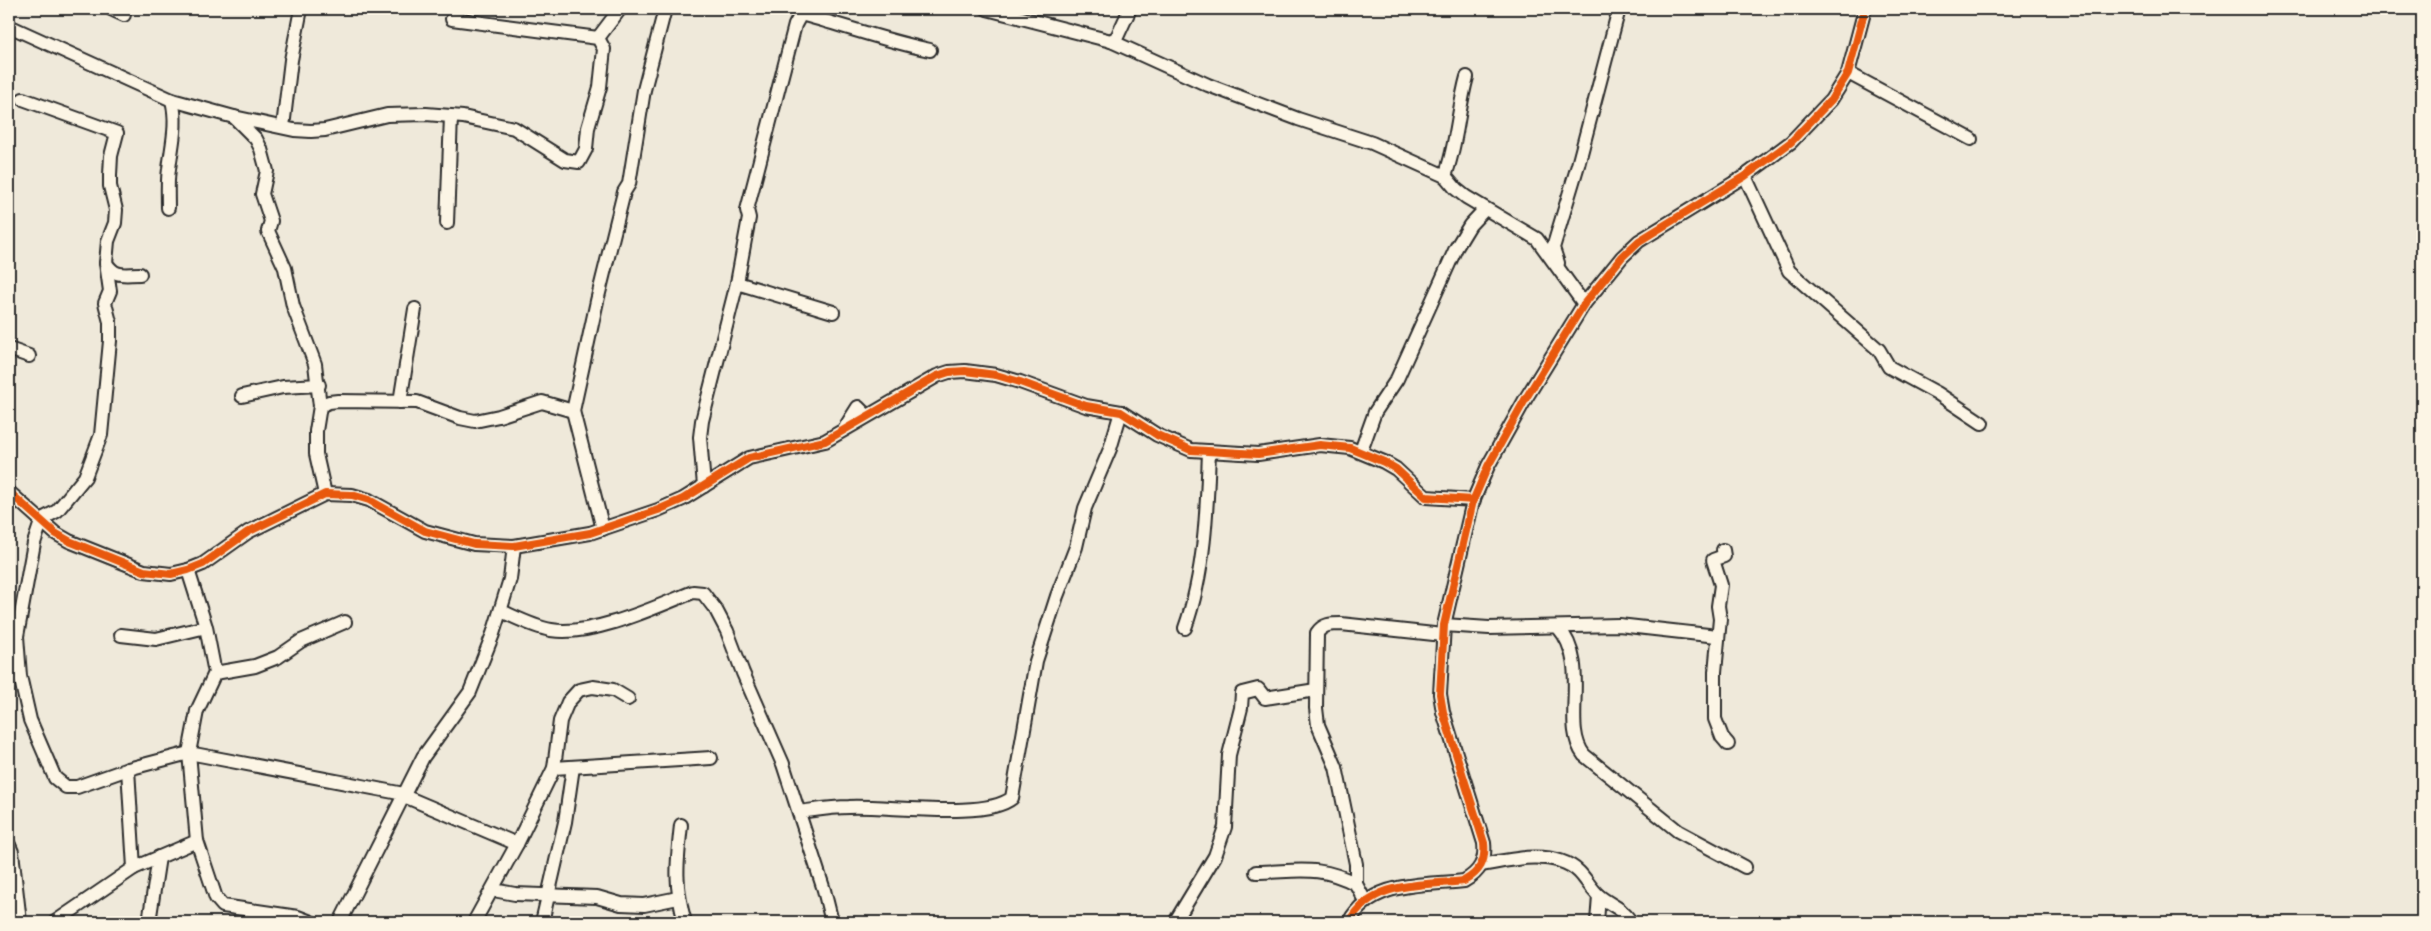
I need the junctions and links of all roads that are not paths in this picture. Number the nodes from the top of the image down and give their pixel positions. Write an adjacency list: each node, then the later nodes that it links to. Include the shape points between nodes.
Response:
1 (111, 9): 9 (street)
2 (301, 9): 21 (street)
3 (620, 9): 12 (street)
4 (665, 9): 41 (street, via 644,90 629,184 624,192 596,301)
5 (987, 9): 13 (street)
6 (1130, 9): 13 (street, via 1117,37)
7 (1619, 9): 29 (street, via 1553,248)
8 (1865, 9): 15 (street)
9 (124, 15)
10 (452, 19): 12 (street)
11 (9, 26): 18 (street)
12 (598, 38): 19 (street, via 604,50 600,88 588,128 586,149 579,162 566,160 514,128)
13 (1111, 42): 23 (street, via 1298,119 1372,143)
14 (930, 50): 31 (street, via 884,40 801,14 795,25 747,210 749,218)
15 (1848, 73): 22 (street); 24 (street, via 1831,100 1791,142)
16 (1467, 77): 23 (street, via 1459,105 1451,161)
17 (23, 99): 28 (street, via 117,133 111,156 110,181 116,217 108,241)
18 (172, 100): 20 (street); 25 (street, via 176,130 168,171)
19 (452, 116): 21 (street, via 387,115 325,130); 27 (street)
20 (234, 117): 21 (street); 37 (street, via 261,148 267,171 263,201 271,220 268,231 284,268 293,306 315,364)
21 (283, 127)
22 (1971, 139)
23 (1445, 176): 26 (street, via 1456,189)
24 (1745, 176): 32 (street, via 1639,241 1607,273); 43 (street, via 1789,271 1880,350 1888,367 1937,393)
25 (168, 208)
26 (1485, 209): 29 (street, via 1537,239); 45 (street, via 1456,248 1397,379 1375,412)
27 (448, 223)
28 (106, 263): 30 (street, via 120,276); 50 (street, via 110,291 105,303 110,341 102,435 85,477 57,511)
29 (1561, 272): 32 (street)
30 (140, 274)
31 (736, 283): 34 (street); 46 (street, via 702,421)
32 (1584, 304): 49 (street, via 1526,398 1488,466)
33 (415, 309): 39 (street)
34 (833, 312)
35 (9, 349): 36 (street)
36 (29, 356)
37 (318, 385): 38 (street, via 283,387); 40 (street)
38 (242, 396)
39 (400, 402): 40 (street, via 338,401); 41 (street, via 417,402 460,418 475,420 542,402)
40 (320, 406): 48 (street, via 316,454)
41 (573, 411): 51 (street)
42 (1121, 412): 44 (street, via 1175,445); 46 (street, via 1086,406 996,375 949,372 867,416 858,407 846,428 825,441 749,458); 75 (street, via 1110,449 1085,508 1076,547 1036,660 1012,798 1005,804 976,810 849,807)
43 (1982, 423)
44 (1209, 451): 45 (street, via 1258,454 1320,445); 59 (street, via 1204,535 1190,612)
45 (1361, 451): 49 (street, via 1396,469 1426,497)
46 (704, 486): 51 (street, via 675,503)
47 (9, 492): 50 (street)
48 (325, 494): 52 (street, via 352,495 369,500 425,532 474,544); 54 (street, via 248,532 203,564)
49 (1474, 500): 60 (street)
50 (42, 519): 54 (street, via 55,533 69,541 144,571 172,574); 61 (street)
51 (603, 529): 52 (street)
52 (514, 546): 55 (street, via 510,579)
53 (1723, 550): 63 (street, via 1724,556 1713,560 1721,585)
54 (188, 570): 57 (street)
55 (501, 610): 74 (street, via 470,692 423,757); 75 (street, via 551,630 570,631 611,623 692,592 703,593 727,631 783,764)
56 (345, 622): 64 (street, via 301,641 278,657 255,666)
57 (206, 626): 62 (street, via 156,639); 64 (street)
58 (1558, 627): 60 (street); 63 (street, via 1619,625); 82 (street, via 1567,637 1573,659 1575,727 1579,749 1678,831)
59 (1184, 628)
60 (1443, 630): 65 (street, via 1328,624 1317,633); 81 (street, via 1440,694 1484,843)
61 (13, 635): 72 (street, via 30,720 60,784 77,787)
62 (120, 635)
63 (1717, 636): 67 (street, via 1715,719 1722,738)
64 (215, 673): 68 (street, via 198,712)
65 (1316, 690): 85 (street, via 1318,725 1336,767 1356,864); 100 (street, via 1265,698 1258,689 1242,693 1229,754 1225,828 1214,856)
66 (628, 699): 71 (street, via 613,690 593,687 579,690 568,702 560,721)
67 (1728, 744)
68 (189, 753): 72 (street); 74 (street); 77 (street)
69 (711, 758): 70 (street)
70 (573, 767): 71 (street); 73 (street)
71 (554, 768): 73 (street); 78 (street)
72 (128, 770): 83 (street)
73 (571, 781): 87 (street, via 565,822)
74 (404, 795): 78 (street); 95 (street)
75 (799, 812): 99 (street)
76 (681, 825): 89 (street, via 676,874)
77 (197, 840): 80 (street); 94 (street, via 216,898 223,906 298,917)
78 (517, 844): 86 (street)
79 (9, 846): 91 (street)
80 (159, 857): 83 (street); 93 (street)
81 (1482, 865): 88 (street, via 1528,858 1552,860 1573,867); 90 (street, via 1464,881 1390,889)
82 (1745, 867)
83 (134, 868): 92 (street)
84 (1256, 872): 85 (street, via 1302,869 1325,872)
85 (1356, 884): 90 (street)
86 (493, 890): 87 (street); 96 (street)
87 (547, 896): 89 (street, via 597,897 621,904 644,905); 97 (street)
88 (1599, 896): 102 (street); 103 (street, via 1616,905)
89 (678, 898): 98 (street)
90 (1365, 901): 101 (street)
91 (20, 922)
92 (56, 922)
93 (149, 922)
94 (311, 922)
95 (340, 922)
96 (474, 922)
97 (542, 922)
98 (685, 922)
99 (832, 922)
100 (1175, 922)
101 (1349, 922)
102 (1597, 922)
103 (1632, 922)

